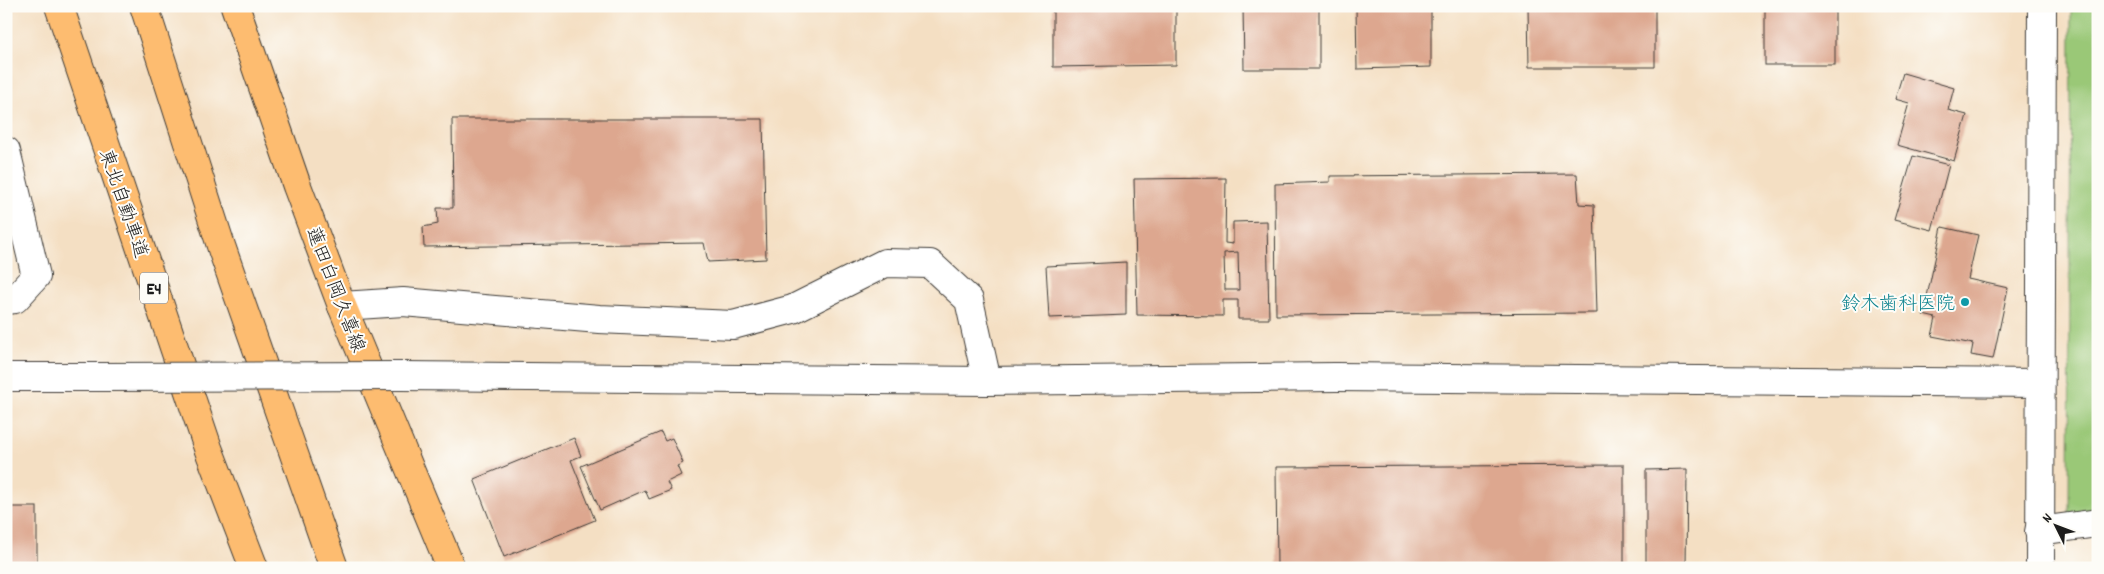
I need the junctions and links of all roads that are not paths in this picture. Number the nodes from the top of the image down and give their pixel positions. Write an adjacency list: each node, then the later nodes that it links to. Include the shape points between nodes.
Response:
1 (60, 6): 13 (main road, 東北自動車道 / E4, via 208,448)
2 (144, 6): 14 (main road, via 222,249)
3 (235, 6): 7 (main road, 蓮田白岡久喜線)
4 (2042, 6): 10 (street)
5 (6, 151): 6 (street, via 36,276 15,298)
6 (6, 300)
7 (342, 306): 9 (street, via 403,302 599,319 734,325 793,309 885,263 930,264 969,300); 15 (main road, 蓮田白岡久喜線)
8 (6, 377): 9 (street, bridge, via 402,376)
9 (987, 381): 10 (street, via 1336,377)
10 (2040, 383): 12 (street)
11 (2098, 523): 12 (street)
12 (2040, 531): 16 (street)
13 (254, 568)
14 (334, 568)
15 (451, 568)
16 (2040, 568)

